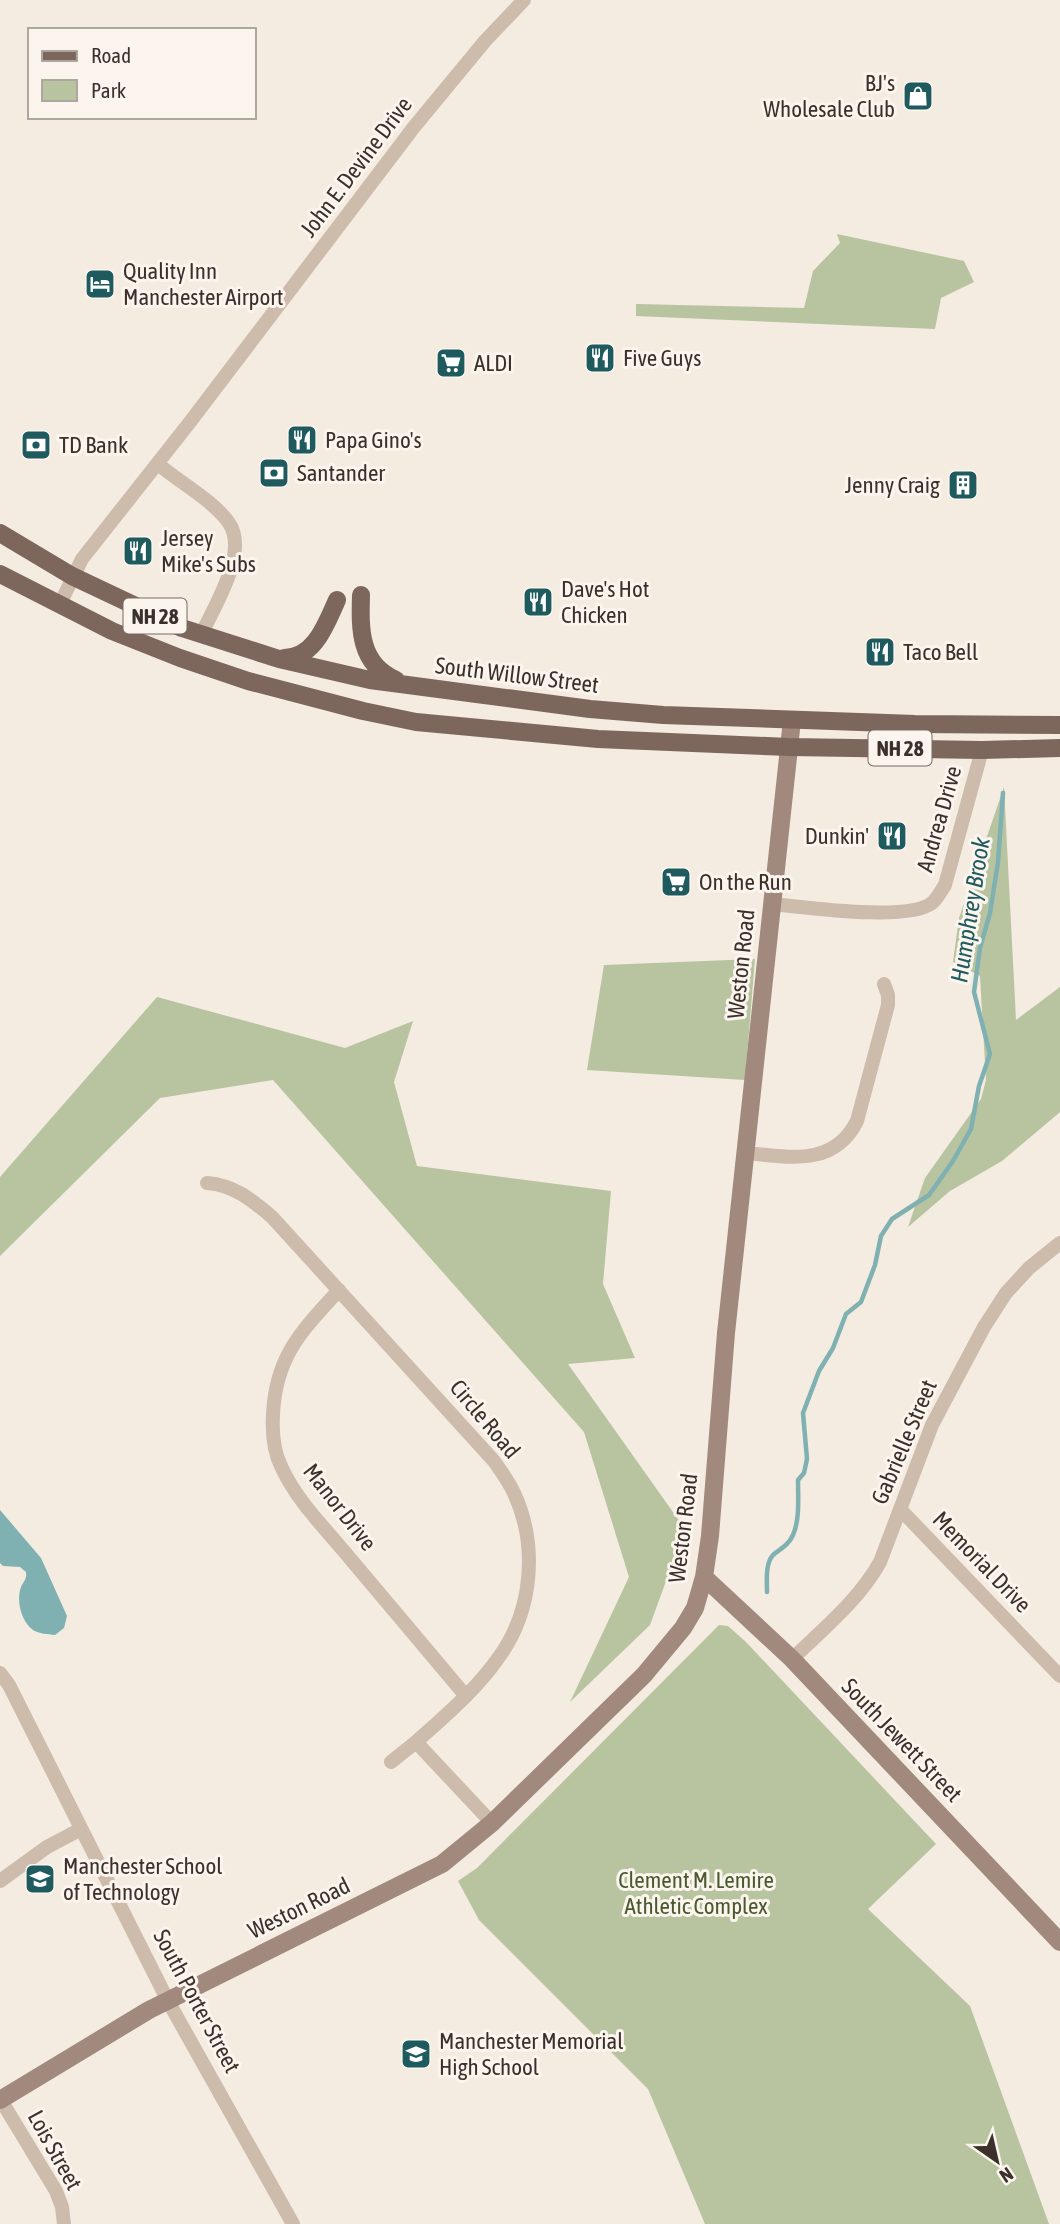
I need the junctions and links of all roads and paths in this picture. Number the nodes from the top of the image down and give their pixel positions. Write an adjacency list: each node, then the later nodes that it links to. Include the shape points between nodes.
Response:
1 (524, 0): 2 (street, John E. Devine Drive, via 414,127)
2 (158, 464): 5 (street, John E. Devine Drive); 9 (street, via 217,511 235,533 231,569)
3 (0, 533): 5 (main road, South Willow Street / NH 28)
4 (0, 574): 8 (main road, NH 28)
5 (72, 576): 8 (street, John E. Devine Drive); 9 (main road, South Willow Street / NH 28)
6 (361, 595): 11 (main road, via 360,632 369,658 382,672)
7 (337, 600): 10 (main road, via 320,637 308,650 289,658)
8 (59, 606): 14 (main road, NH 28, via 211,669 390,717 598,739)
9 (201, 635): 10 (main road, South Willow Street / NH 28)
10 (274, 657): 11 (main road, South Willow Street / NH 28)
11 (412, 686): 12 (main road, South Willow Street / NH 28, via 590,709)
12 (792, 720): 13 (main road, South Willow Street / NH 28); 14 (street, Weston Road)
13 (1060, 725)
14 (789, 747): 16 (main road, NH 28); 17 (street, Weston Road)
15 (1060, 748): 16 (main road, NH 28)
16 (982, 750): 17 (street, Andrea Drive, via 945,886 933,903 911,911 870,912)
17 (772, 904): 19 (street, Weston Road)
18 (884, 984): 19 (street, via 888,1005 857,1121 849,1135 833,1149 813,1156)
19 (746, 1153): 24 (street, Weston Road)
20 (207, 1183): 22 (street, Circle Road, via 248,1196)
21 (1060, 1242): 23 (street, Gabrielle Street, via 1028,1268 984,1327 932,1425)
22 (339, 1290): 28 (street, Circle Road, via 490,1456 515,1495 529,1545 523,1607 499,1657); 28 (street, Manor Drive, via 296,1339 282,1366 272,1427 279,1464 303,1502)
23 (900, 1509): 25 (street, Gabrielle Street, via 871,1578); 26 (street, Memorial Drive)
24 (704, 1577): 25 (street, South Jewett Street); 31 (street, Weston Road, via 695,1608 667,1650)
25 (792, 1659): 34 (street, South Jewett Street)
26 (1060, 1676)
27 (5, 1679): 32 (street, South Porter Street)
28 (465, 1695): 29 (street, Circle Road)
29 (416, 1742): 30 (street, Circle Road); 31 (street)
30 (391, 1762)
31 (492, 1823): 35 (street, Weston Road, via 423,1875)
32 (81, 1829): 33 (street); 35 (street, South Porter Street)
33 (0, 1881)
34 (1060, 1942)
35 (168, 2001): 36 (street, Weston Road); 38 (street, South Porter Street)
36 (1, 2100): 37 (street, Lois Street, via 55,2191)
37 (64, 2224)
38 (293, 2224)

